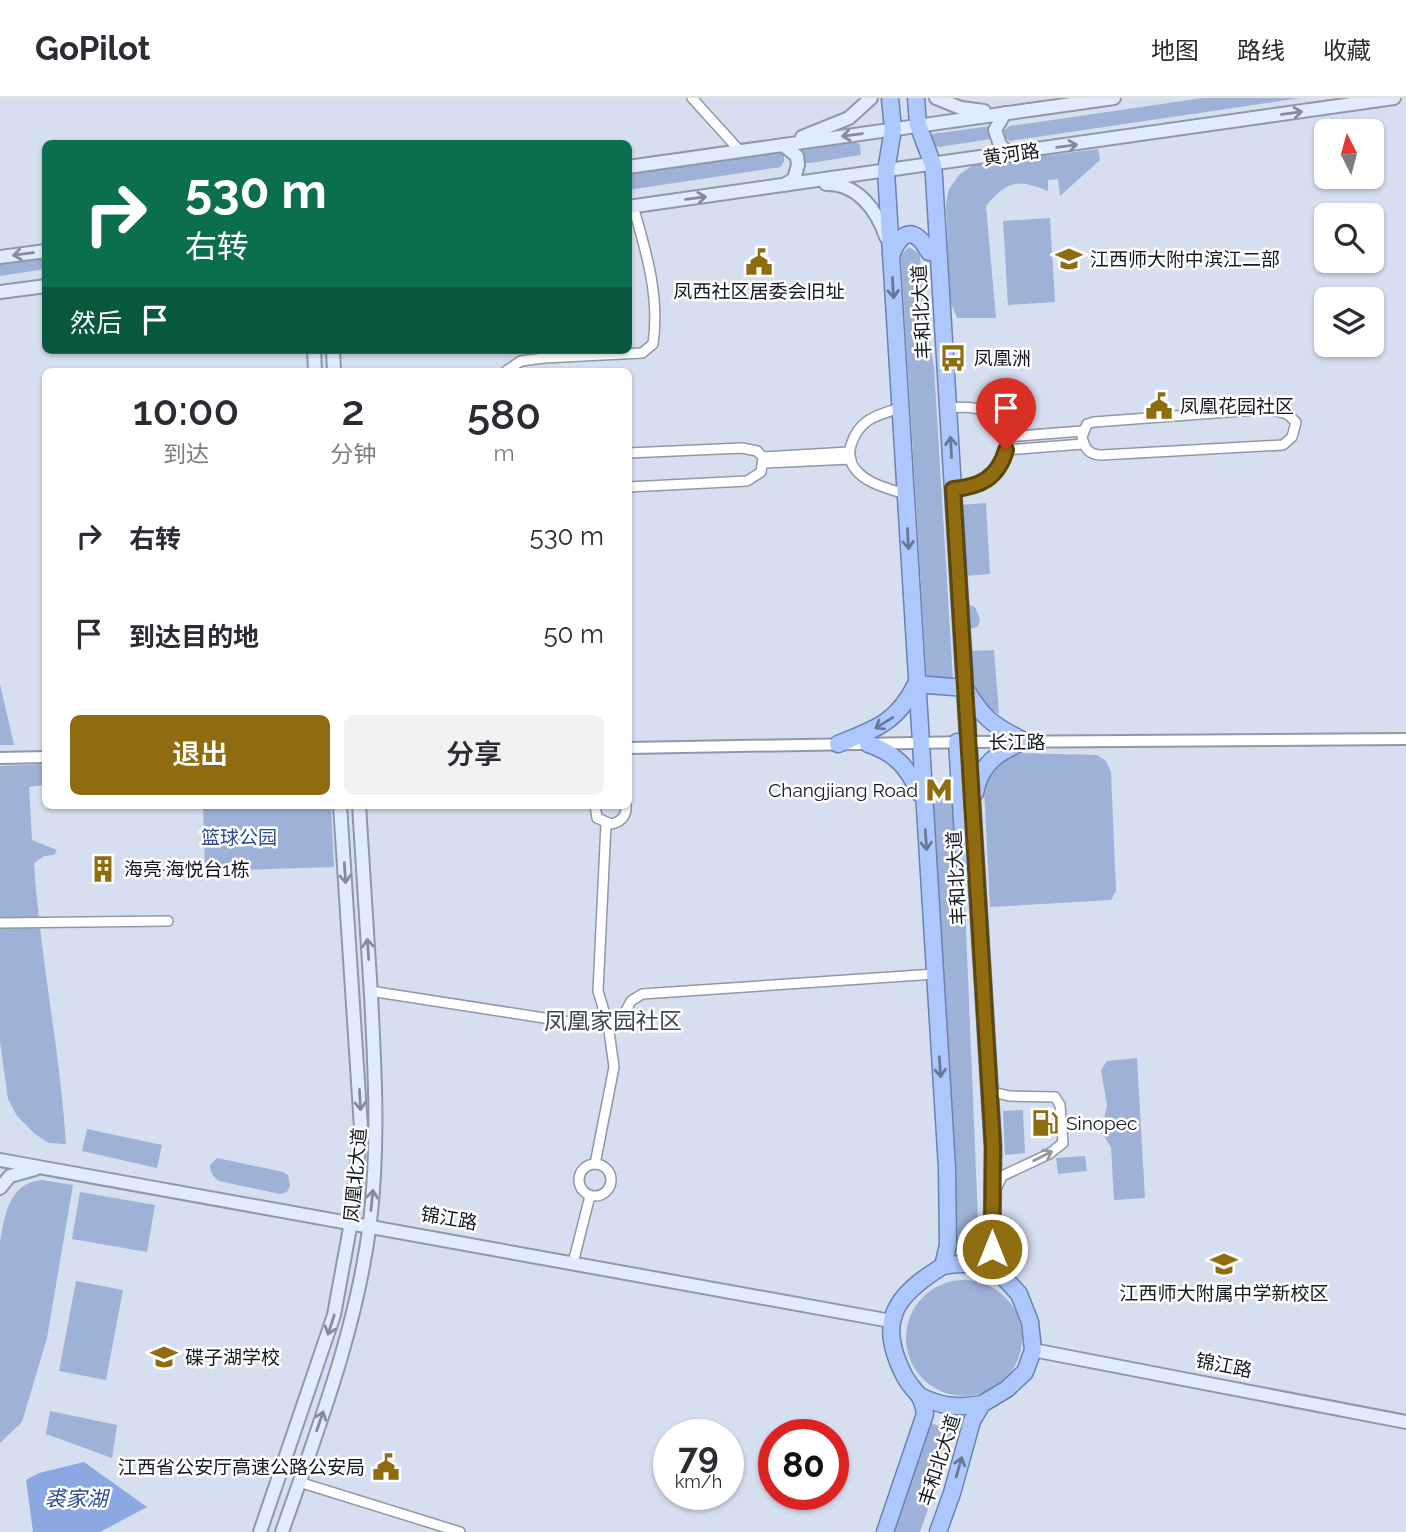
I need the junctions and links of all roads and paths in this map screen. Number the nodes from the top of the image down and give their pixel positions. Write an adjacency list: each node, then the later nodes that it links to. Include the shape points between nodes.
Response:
1 (692, 98): 12 (street)
2 (870, 98): 11 (main road, via 849,118)
3 (890, 98): 10 (highway, 丰和北大道)
4 (916, 98): 9 (highway, 丰和北大道)
5 (936, 98): 8 (main road, via 961,108)
6 (1114, 98): 8 (main road)
7 (1394, 98): 13 (main road, 黄河路, one-way to 7)
8 (1005, 113): 9 (main road); 13 (main road, via 995,130 1000,145)
9 (918, 124): 10 (main road); 15 (highway, 丰和北大道)
10 (893, 129): 11 (main road, one-way to 11); 16 (highway, 丰和北大道)
11 (783, 145): 12 (main road); 17 (main road, via 797,156 798,166 794,179)
12 (740, 151): 14 (main road)
13 (1010, 154): 15 (main road, 黄河路)
14 (632, 166)
15 (929, 166): 16 (main road, 黄河路); 21 (highway); 28 (highway, 丰和北大道)
16 (886, 171): 17 (main road, 黄河路); 22 (highway, 丰和北大道)
17 (784, 185): 18 (main road, 黄河路, one-way to 17); 22 (main road, via 833,183 854,191 881,223)
18 (632, 207)
19 (632, 210): 27 (street, via 650,266 655,329 653,344 642,353)
20 (42, 252): 23 (main road, one-way to 23)
21 (929, 252): 22 (highway, via 915,234 907,234); 28 (highway, via 931,306)
22 (891, 255): 30 (highway, 丰和北大道, one-way to 30)
23 (0, 257)
24 (42, 287): 25 (main road)
25 (0, 292)
26 (622, 354): 29 (street, via 544,358 521,361)
27 (632, 354)
28 (946, 367): 31 (highway, 丰和北大道)
29 (510, 368)
30 (900, 408): 37 (street, via 862,424 854,434); 41 (highway, 丰和北大道)
31 (948, 408): 33 (street, via 991,414); 40 (highway, 丰和北大道, one-way to 31)
32 (1082, 431): 33 (street); 34 (street); 34 (street, via 1094,422 1269,409 1296,422 1292,437 1283,445 1094,455)
33 (1005, 438): 35 (street)
34 (1083, 444): 35 (street)
35 (1006, 450): 40 (street, via 1003,462 983,483)
36 (632, 453): 38 (street, via 742,448 757,451)
37 (850, 455): 38 (street); 41 (street, via 856,470 866,478)
38 (763, 460): 39 (street, via 761,472 747,481)
39 (632, 486)
40 (953, 489): 43 (highway, 丰和北大道)
41 (905, 494): 42 (highway, 丰和北大道, one-way to 42)
42 (916, 684): 43 (highway); 47 (highway, 丰和北大道); 48 (highway, one-way to 48, via 897,715)
43 (965, 688): 45 (highway, via 990,722); 46 (highway, 丰和北大道)
44 (1406, 739): 45 (street, 长江路)
45 (1024, 741): 46 (street, 长江路); 58 (highway, via 996,754 986,765 977,782)
46 (963, 742): 47 (street, 长江路); 58 (highway, 丰和北大道); 60 (highway, via 965,866)
47 (920, 743): 49 (street, 长江路); 53 (highway, 丰和北大道)
48 (838, 744): 49 (street, 长江路); 50 (street, 长江路)
49 (868, 744): 53 (highway, via 898,760)
50 (632, 748)
51 (42, 757): 52 (street)
52 (0, 758)
53 (924, 806): 63 (highway, 丰和北大道, one-way to 63)
54 (340, 809): 73 (main road, 凤凰北大道, one-way to 73, via 361,1128)
55 (359, 809): 64 (main road, 凤凰北大道, one-way to 55)
56 (595, 809): 59 (street, via 597,818)
57 (626, 809): 59 (street, via 621,820)
58 (973, 810): 60 (highway, 丰和北大道)
59 (606, 824): 65 (street, via 598,991)
60 (977, 878): 66 (highway, 丰和北大道)
61 (168, 921): 62 (street)
62 (0, 923)
63 (935, 974): 65 (street, via 642,994 631,1001 620,1022); 76 (highway, 丰和北大道, one-way to 76, via 947,1168 948,1245)
64 (370, 991): 65 (street, via 596,1026); 74 (main road, 凤凰北大道, one-way to 64, via 376,1158)
65 (608, 1024): 68 (street, via 614,1067)
66 (989, 1091): 72 (highway, 丰和北大道); 72 (street, one-way to 66, via 1002,1176 1063,1143 1060,1105 1055,1097)
67 (0, 1160): 69 (main road, 锦江路)
68 (594, 1164): 71 (street, via 585,1168 579,1181); 71 (street, via 609,1172 611,1182 606,1192)
69 (50, 1168): 70 (main road, via 15,1173); 73 (main road, 锦江路)
70 (0, 1188)
71 (590, 1196): 75 (street)
72 (992, 1197): 77 (highway, 丰和北大道, via 992,1249)
73 (351, 1222): 74 (main road, 锦江路); 84 (main road, 凤凰北大道, one-way to 84, via 334,1315)
74 (370, 1225): 75 (main road, 锦江路); 83 (main road, 凤凰北大道, one-way to 74, via 352,1314)
75 (573, 1262): 78 (main road, 锦江路)
76 (943, 1266): 77 (highway, via 979,1264); 78 (highway, via 901,1297)
77 (999, 1272): 79 (highway, 丰和北大道, via 1019,1294 1030,1322)
78 (891, 1321): 80 (highway, 丰和北大道, via 893,1345 906,1379)
79 (1033, 1350): 81 (highway, 丰和北大道, via 1025,1372); 82 (main road, 锦江路)
80 (922, 1397): 81 (highway, via 959,1408); 87 (highway, 丰和北大道, via 925,1415)
81 (982, 1404): 88 (highway, 丰和北大道, one-way to 81, via 972,1421)
82 (1406, 1422)
83 (299, 1482): 85 (main road, 凤凰北大道); 86 (street)
84 (260, 1532)
85 (282, 1532)
86 (460, 1532)
87 (885, 1532)
88 (938, 1532)

